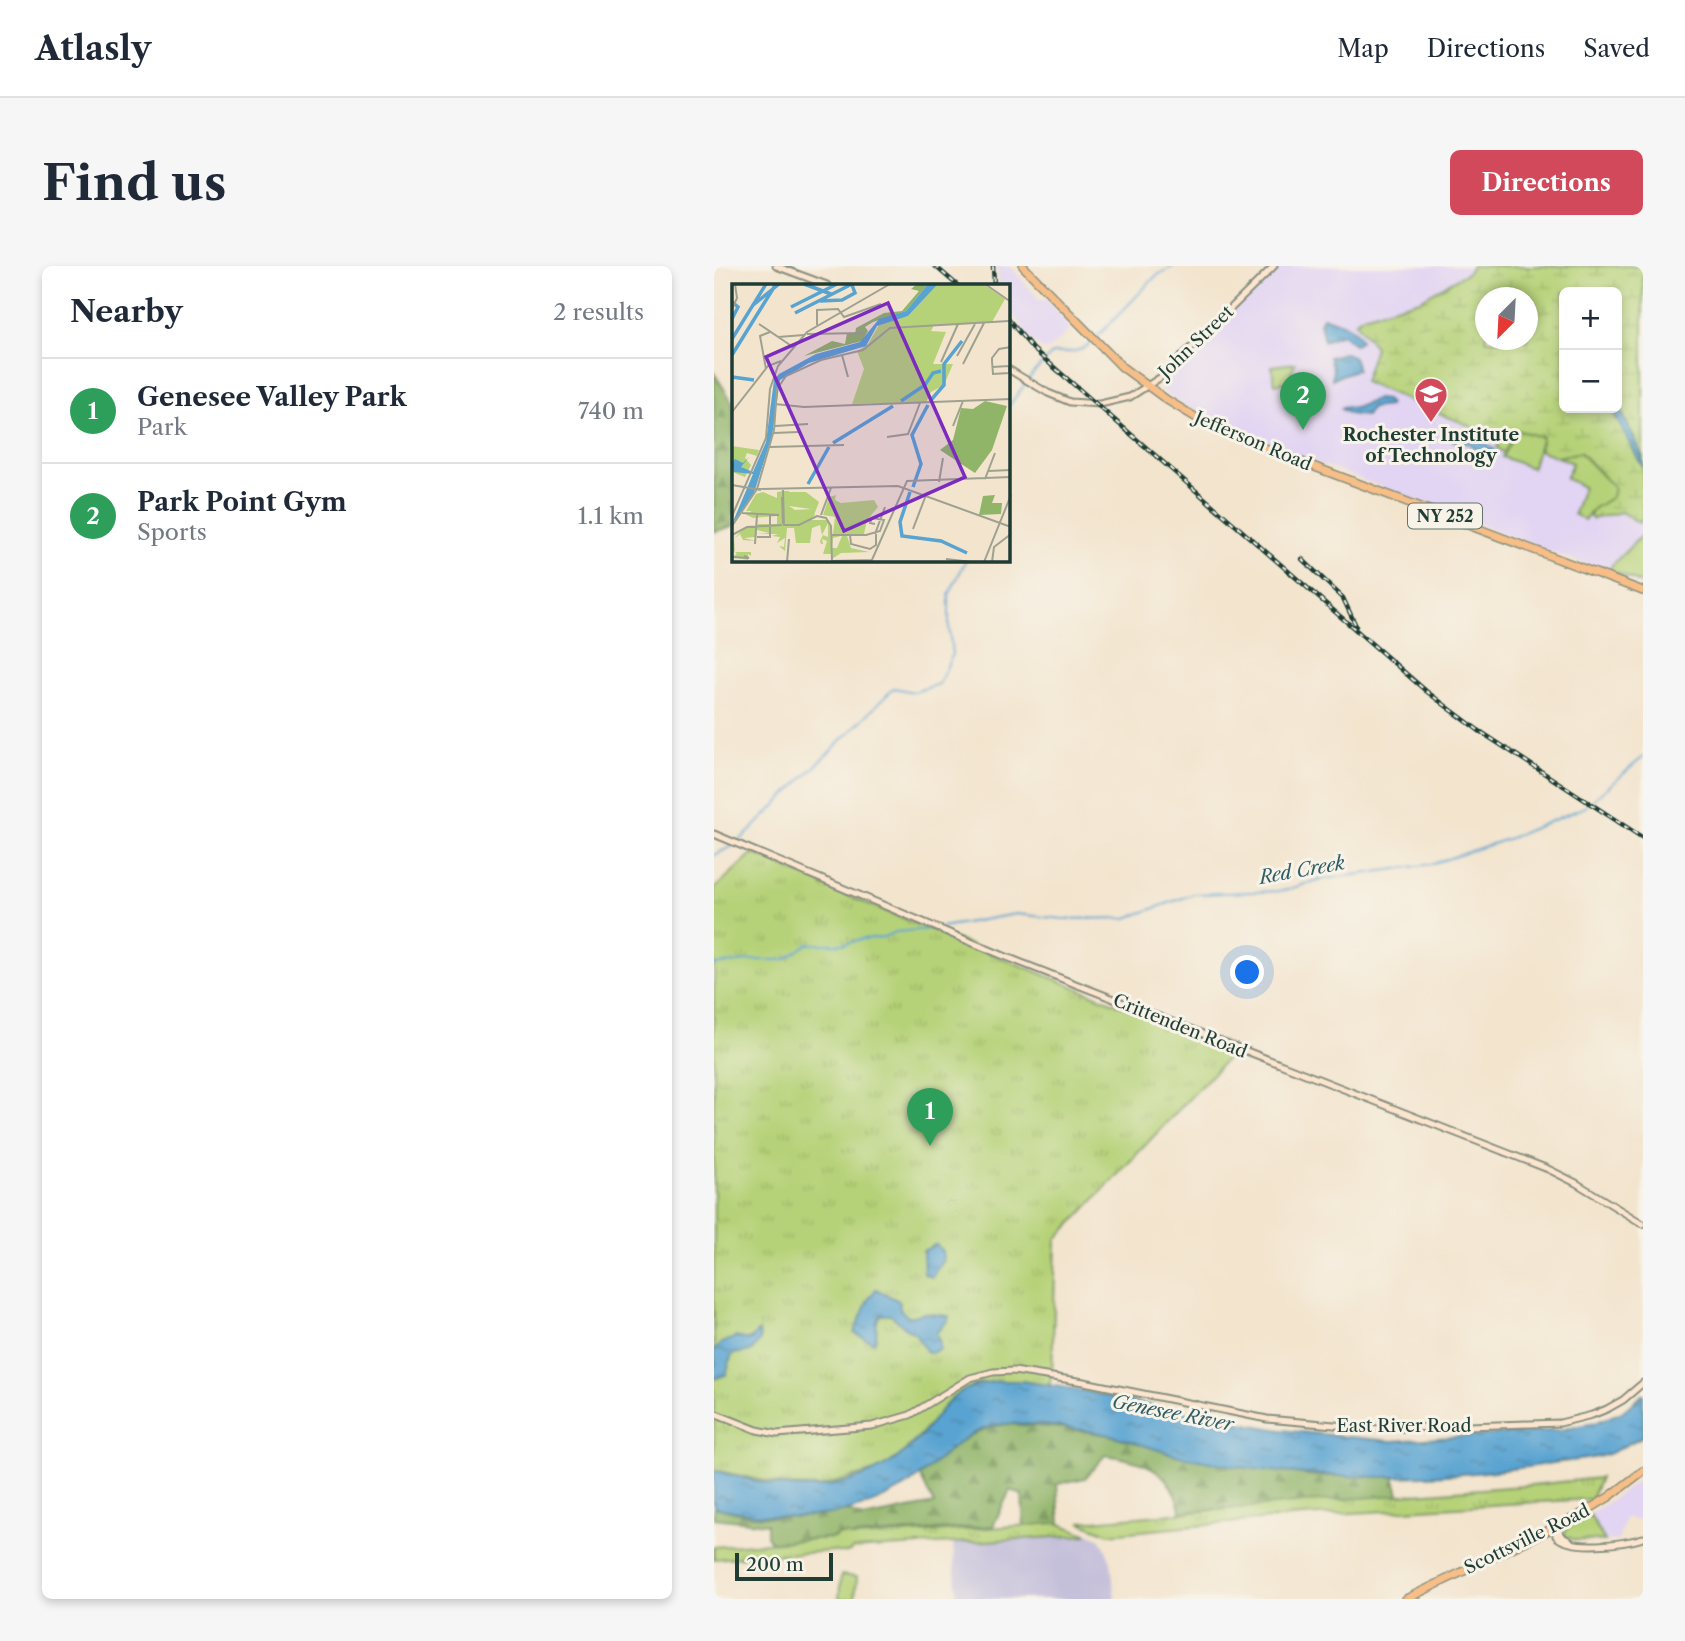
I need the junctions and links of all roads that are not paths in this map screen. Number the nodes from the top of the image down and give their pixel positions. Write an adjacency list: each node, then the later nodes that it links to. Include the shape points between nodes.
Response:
1 (776, 266): 4 (street)
2 (1023, 266): 6 (main road, Jefferson Road / NY 252, via 1098,344)
3 (1274, 266): 6 (street, John Street)
4 (824, 284)
5 (1010, 370): 6 (street, via 1065,400 1094,405 1124,399)
6 (1148, 387): 7 (main road, Jefferson Road / NY 252, via 1230,435)
7 (1643, 591)
8 (714, 834): 9 (street, Crittenden Road, via 1035,968 1548,1169)
9 (1643, 1224)
10 (1643, 1383): 11 (street, East River Road, via 1606,1409 1560,1423 1379,1429 1267,1419 1014,1371 982,1375 955,1386 901,1419 882,1425 772,1433)
11 (714, 1413)
12 (1643, 1471): 13 (main road, Scottsville Road, via 1599,1504)
13 (1555, 1527): 14 (street, via 1556,1536 1565,1543 1617,1544); 15 (main road, Scottsville Road)
14 (1643, 1538)
15 (1406, 1599)

